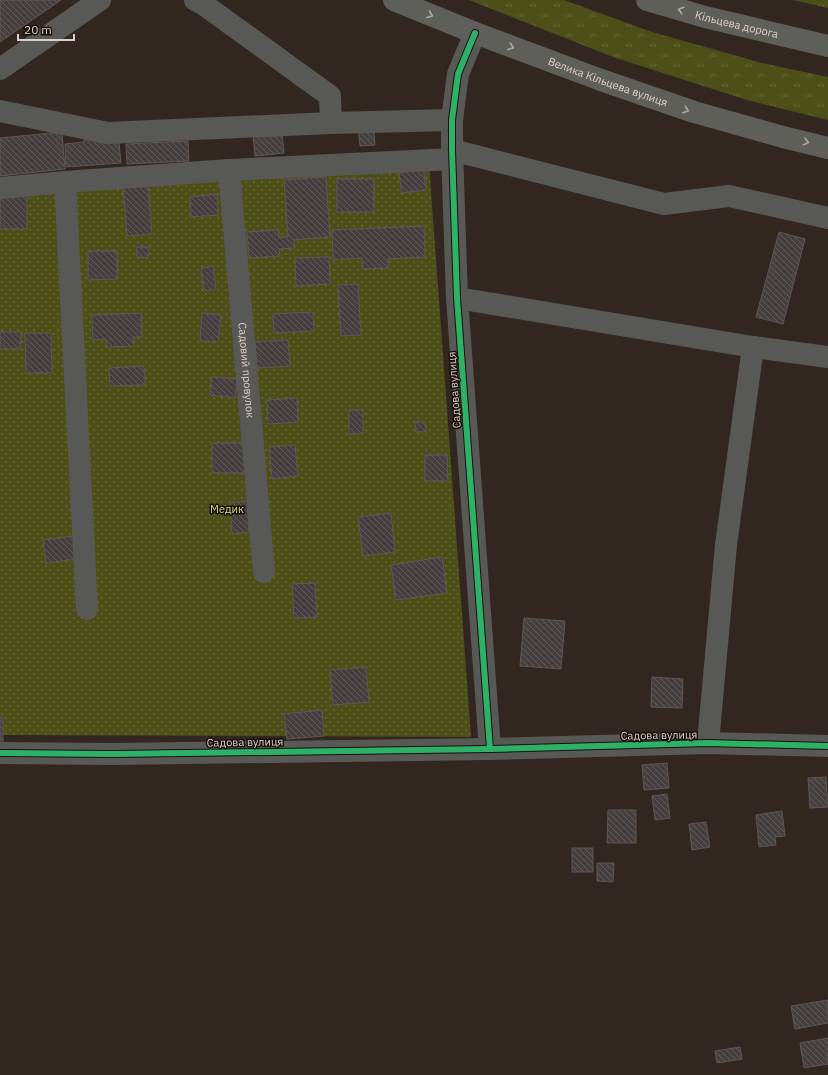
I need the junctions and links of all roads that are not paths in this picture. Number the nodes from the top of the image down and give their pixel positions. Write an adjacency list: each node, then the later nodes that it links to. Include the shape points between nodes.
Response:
1 (100, 0): 7 (street)
2 (195, 0): 10 (street, via 330,96)
3 (394, 0): 5 (highway, Велика Кільцева вулиця, one-way to 5)
4 (647, 0): 6 (highway, Кільцева дорога, one-way to 4, via 705,17)
5 (475, 33): 9 (street, Садова вулиця, via 458,74); 11 (highway, Велика Кільцева вулиця, one-way to 11, via 694,112)
6 (828, 46)
7 (0, 69)
8 (0, 111): 10 (street, via 108,133)
9 (452, 120): 10 (street); 12 (street, Садова вулиця)
10 (331, 123)
11 (828, 148)
12 (453, 154): 13 (street); 16 (street, via 664,204 729,196); 17 (street, Садова вулиця)
13 (230, 170): 14 (street); 20 (street, Садовий провулок)
14 (65, 182): 15 (street); 21 (street)
15 (0, 188)
16 (828, 218)
17 (457, 298): 18 (street); 24 (street, Садова вулиця)
18 (753, 347): 19 (street); 22 (street, Садова вулиця, via 726,545)
19 (828, 357)
20 (264, 572)
21 (87, 609)
22 (708, 743): 23 (street, Садова вулиця); 24 (street, Садова вулиця)
23 (828, 746)
24 (490, 749): 25 (street, Садова вулиця)
25 (0, 753)

